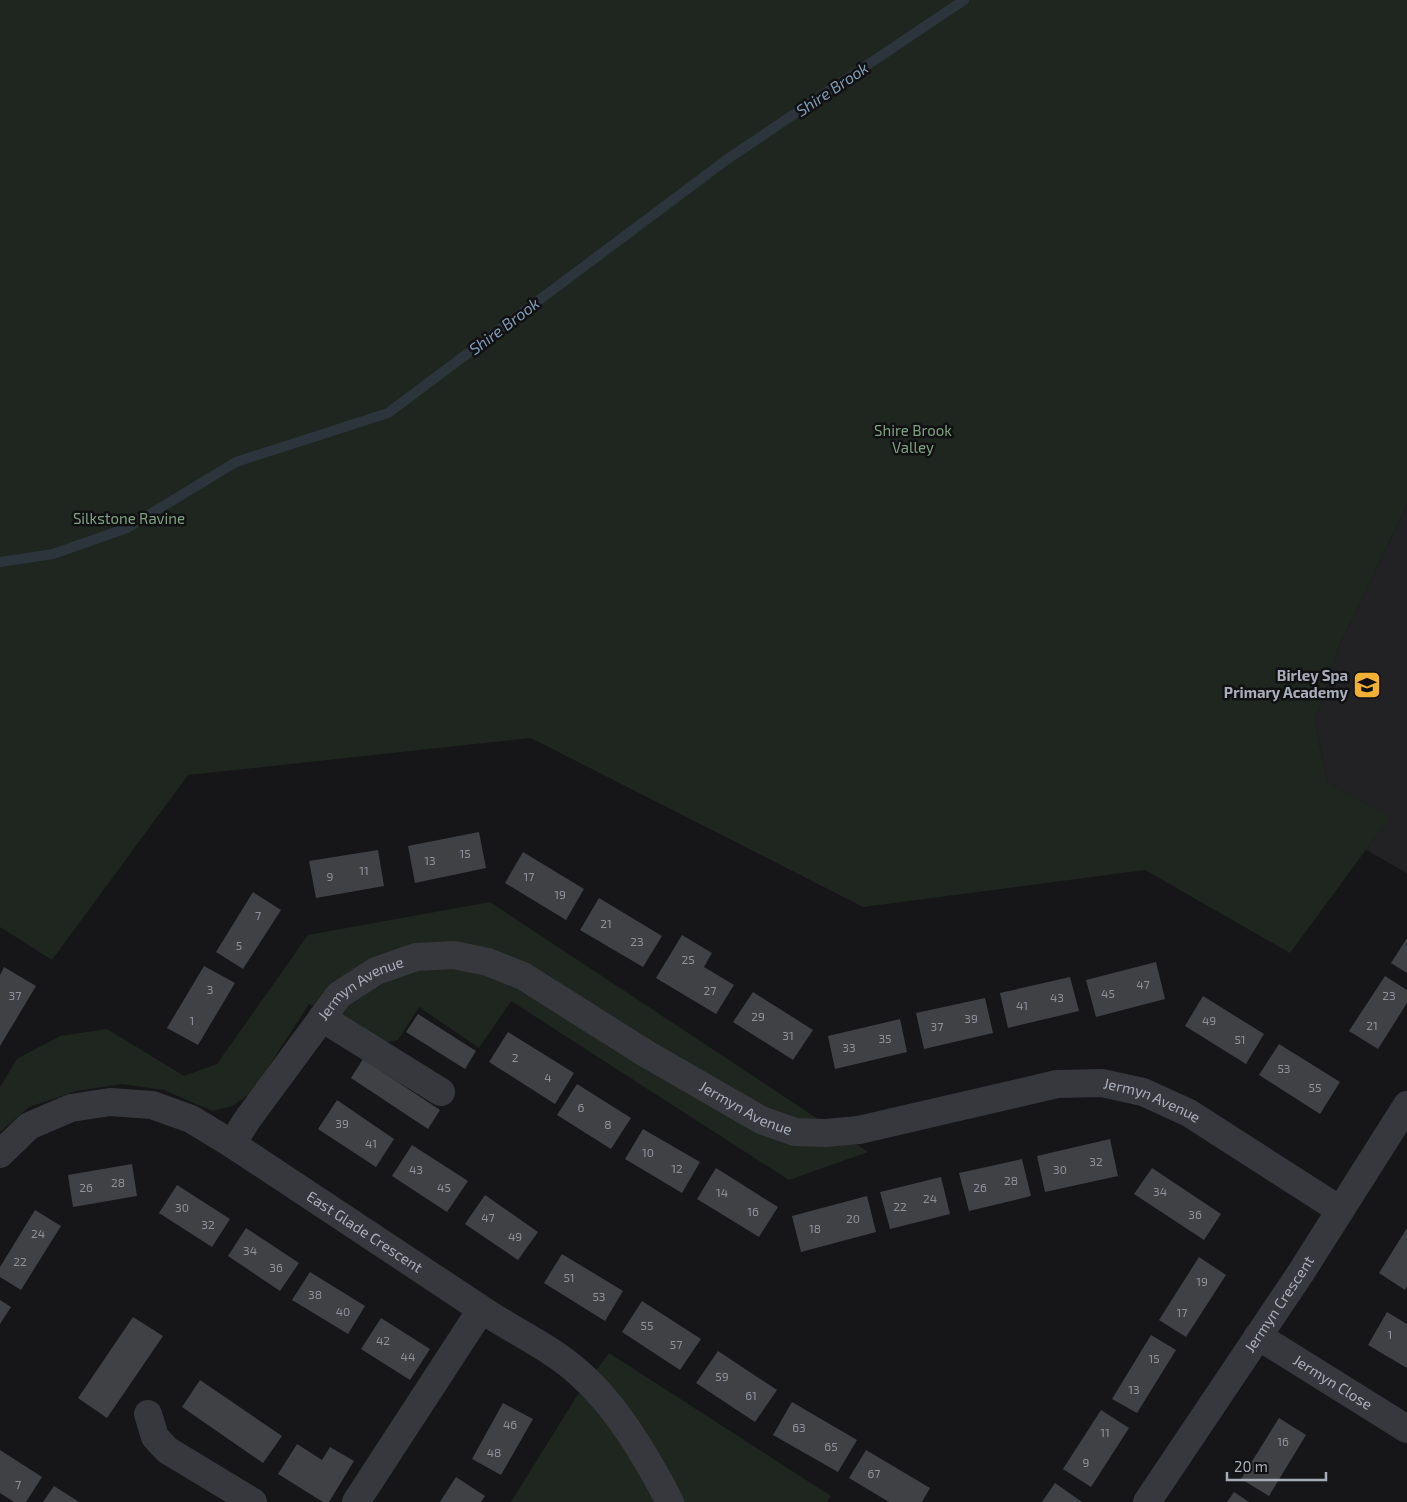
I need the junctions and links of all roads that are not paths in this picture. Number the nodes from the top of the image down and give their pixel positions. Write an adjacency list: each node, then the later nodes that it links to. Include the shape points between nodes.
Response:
1 (322, 1018): 2 (street); 4 (street, Jermyn Avenue); 6 (street, Jermyn Avenue, via 339,995 376,971 416,957 454,955 488,962 524,976 645,1053 752,1115 795,1132 859,1130 1057,1084 1102,1083 1143,1092 1190,1112)
2 (442, 1092)
3 (1407, 1106): 6 (street, Jermyn Crescent)
4 (232, 1144): 5 (street, East Glade Crescent, via 192,1119 152,1105 110,1102 71,1108 29,1126); 7 (street, East Glade Crescent)
5 (0, 1154)
6 (1340, 1210): 8 (street, Jermyn Crescent)
7 (482, 1310): 12 (street); 13 (street, East Glade Crescent, via 537,1342 579,1372 619,1418 654,1470)
8 (1258, 1336): 10 (street, Jermyn Close); 14 (street, Jermyn Crescent)
9 (148, 1414): 11 (street, via 155,1437 167,1450)
10 (1407, 1429)
11 (253, 1502)
12 (356, 1502)
13 (670, 1502)
14 (1147, 1502)

